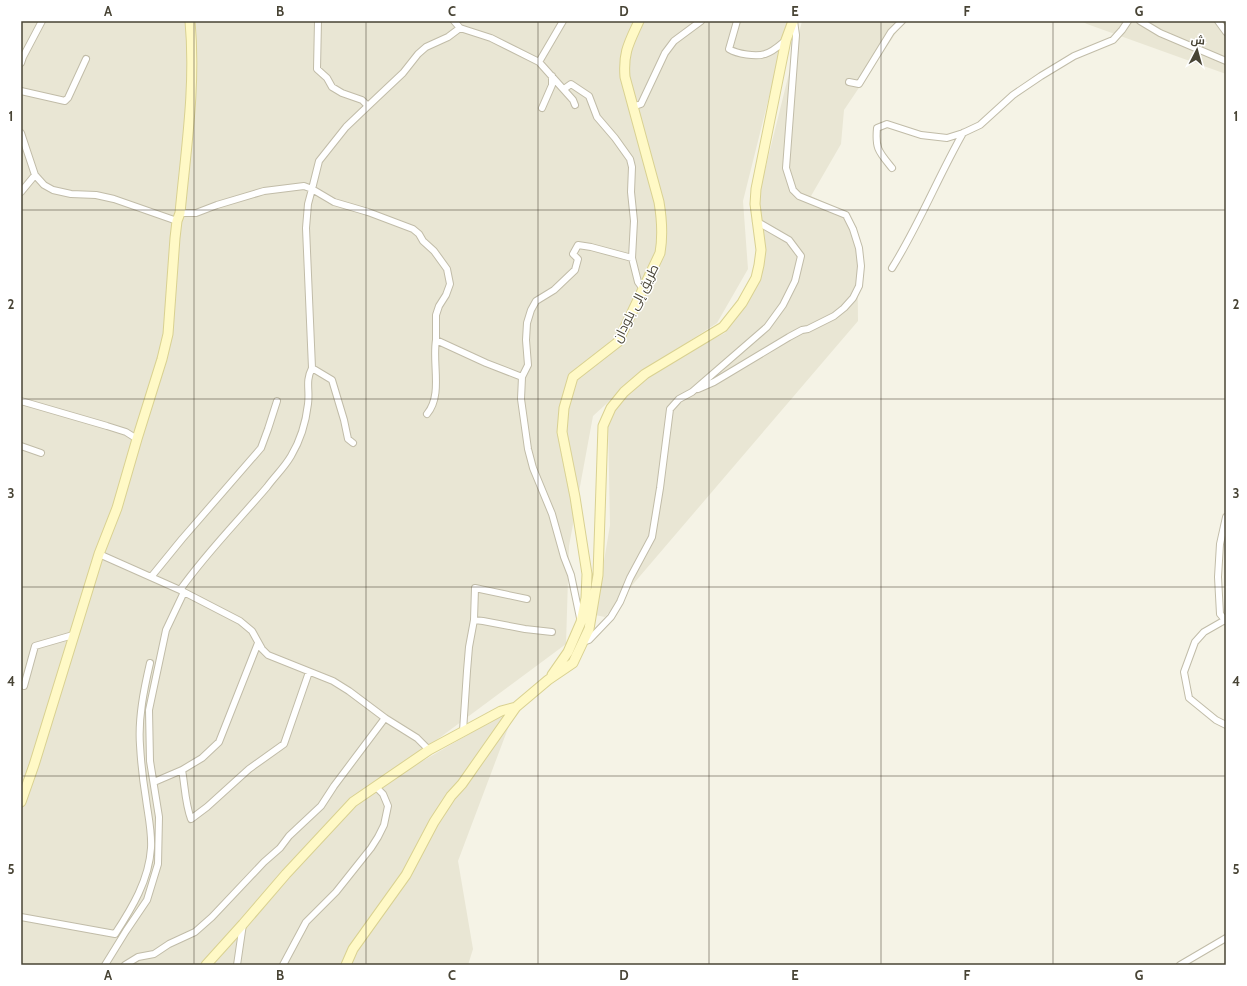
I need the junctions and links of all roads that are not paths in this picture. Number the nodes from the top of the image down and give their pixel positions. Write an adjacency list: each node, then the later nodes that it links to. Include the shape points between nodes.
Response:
1 (42, 21): 20 (street)
2 (190, 21): 35 (main road, via 191,111)
3 (318, 21): 26 (street, via 317,69 332,87 362,100)
4 (454, 21): 14 (street)
5 (563, 21): 19 (street)
6 (639, 21): 27 (main road, طريق إلى بلودان, via 626,51 624,63)
7 (701, 21): 27 (street, via 674,41 665,53 641,104)
8 (737, 21): 16 (street, via 729,49 734,52 765,55)
9 (794, 21): 16 (main road); 43 (street, via 796,36 786,168 793,190 799,196 846,215 854,228 859,248 859,286 853,298 834,316 802,330 714,382)
10 (902, 21): 22 (street, via 891,32 859,84)
11 (1128, 21): 30 (street, via 1113,40 1074,56 1041,76 1013,95 980,125)
12 (1140, 21): 18 (street, via 1160,33)
13 (1218, 21): 15 (street)
14 (460, 28): 19 (street, via 491,38); 26 (street, via 448,38 426,47)
15 (1226, 32)
16 (786, 40): 36 (main road, via 756,189)
17 (86, 59): 24 (street, via 65,101)
18 (1226, 60)
19 (539, 62): 21 (street)
20 (21, 63)
21 (552, 76): 23 (street); 28 (street, via 552,85)
22 (849, 82)
23 (564, 89): 25 (street); 37 (street, via 571,84 588,96 597,117 630,159 634,221)
24 (21, 91)
25 (576, 105)
26 (368, 106): 33 (street, via 346,127 319,161)
27 (632, 107): 39 (main road, طريق إلى بلودان, via 662,219 660,254)
28 (542, 108)
29 (21, 133): 32 (street)
30 (963, 133): 31 (street, via 947,138 921,135 887,124 877,128 877,149); 38 (street, via 908,243)
31 (892, 168)
32 (34, 175): 34 (street); 35 (street, via 53,190 96,195)
33 (312, 189): 35 (street, via 304,186 264,191); 40 (street, via 334,202 412,229 434,251 447,269 450,284 436,315); 41 (street, via 306,228)
34 (21, 192)
35 (178, 217): 47 (main road, via 168,334)
36 (756, 221): 43 (street, via 789,240 801,256 795,282 767,327); 61 (main road, via 761,250 759,265 756,278 742,303 723,327 645,374 624,392 611,408 603,426 598,575 589,630)
37 (632, 258): 39 (street, via 638,282); 42 (street, via 591,246 578,245 573,254 578,259 575,270 554,290 536,301 531,310 526,340 528,365)
38 (892, 268)
39 (643, 289): 58 (main road, طريق إلى بلودان, via 618,342 573,377 564,408 562,432 587,574)
40 (436, 340): 42 (street); 46 (street, via 436,394 432,408)
41 (312, 368): 48 (street, via 332,380 348,439); 54 (street, via 308,377 308,403 304,421 292,455 279,474 196,568)
42 (522, 377): 58 (street, via 521,399 528,449 571,575)
43 (692, 392): 61 (street, via 679,399 670,409 652,537 611,617)
44 (21, 401): 47 (street, via 126,432)
45 (276, 401): 53 (street, via 261,448)
46 (427, 414)
47 (137, 439): 52 (main road, via 117,508)
48 (353, 443)
49 (21, 446): 50 (street)
50 (41, 454)
51 (1226, 517): 57 (street, via 1218,561 1219,608)
52 (99, 554): 53 (street); 60 (main road)
53 (151, 577): 54 (street)
54 (182, 591): 62 (street, via 240,621 252,631); 75 (street, via 166,630 149,710 150,761)
55 (527, 599): 56 (street, via 475,588)
56 (474, 620): 59 (street); 72 (street, via 468,659)
57 (1225, 621): 69 (street, via 1204,632 1195,642 1184,672 1189,698)
58 (581, 622): 65 (main road, طريق إلى بلودان, via 568,652)
59 (552, 632)
60 (73, 635): 66 (street, via 35,646); 77 (main road)
61 (583, 642): 65 (main road, via 573,663)
62 (258, 643): 64 (street, via 268,655); 74 (street, via 219,742 202,758)
63 (150, 663): 79 (street, via 142,703 140,744 151,848 145,877 137,898 115,934)
64 (309, 672): 68 (street, via 333,681); 74 (street, via 284,744 249,769 191,819)
65 (548, 680): 67 (main road)
66 (24, 686)
67 (516, 707): 72 (main road, via 501,711); 78 (main road, via 451,796 406,875)
68 (385, 718): 73 (street, via 417,738); 83 (street, via 321,806 212,917 195,932 154,954 138,957)
69 (1216, 720): 70 (street); 71 (street)
70 (1226, 722)
71 (1226, 726)
72 (463, 731): 73 (main road)
73 (429, 750): 76 (main road)
74 (182, 770): 75 (street)
75 (154, 782): 82 (street, via 159,817 158,864 147,900)
76 (376, 787): 80 (main road, via 353,802); 86 (street, via 384,794 388,806 384,825 378,837 336,892 306,922)
77 (21, 802)
78 (388, 899): 87 (main road, via 356,936); 88 (main road, via 353,949)
79 (21, 917)
80 (243, 924): 84 (main road); 85 (street)
81 (1226, 938): 89 (street)
82 (105, 965)
83 (124, 965)
84 (206, 965)
85 (237, 965)
86 (283, 965)
87 (341, 965)
88 (346, 965)
89 (1180, 965)

